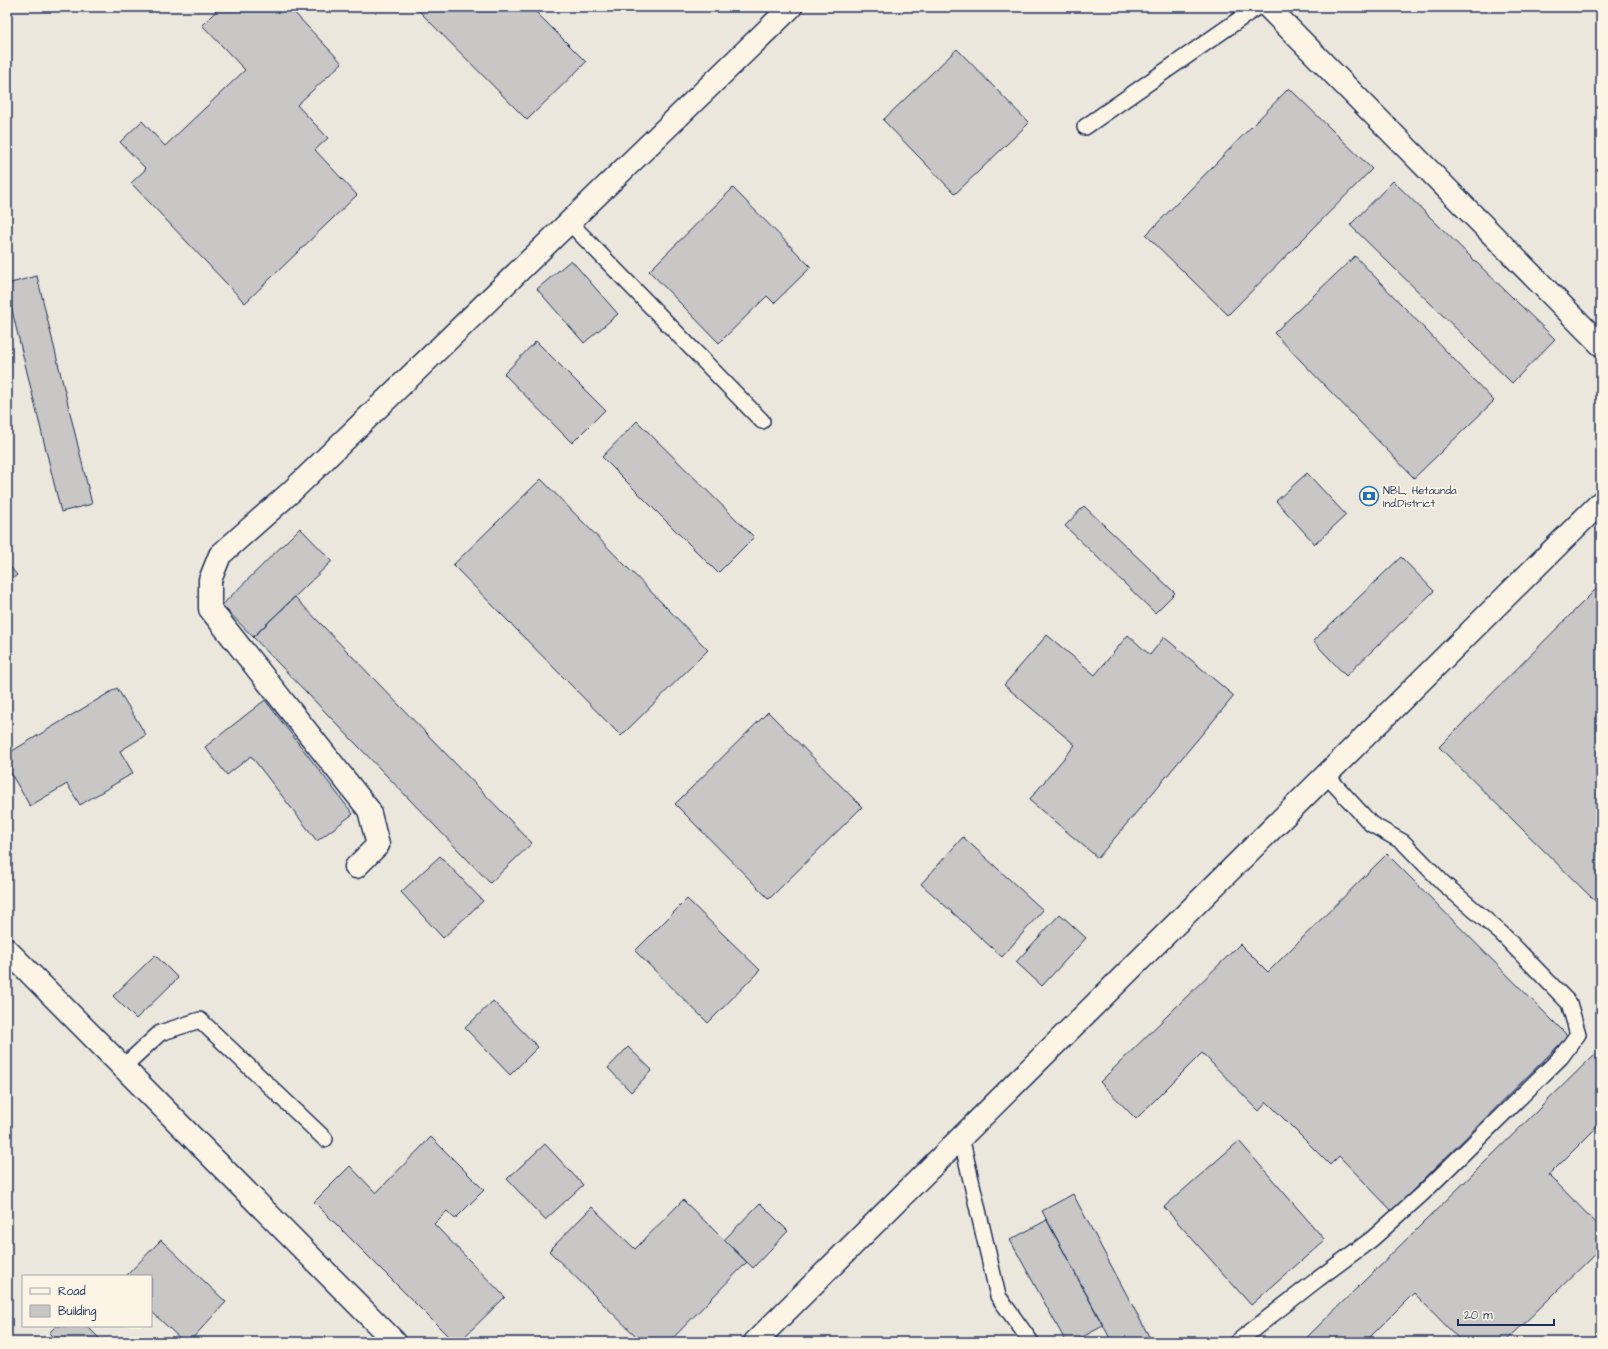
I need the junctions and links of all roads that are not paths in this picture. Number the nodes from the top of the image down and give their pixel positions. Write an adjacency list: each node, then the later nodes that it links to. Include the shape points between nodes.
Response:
1 (791, 7): 5 (main road)
2 (1257, 7): 4 (lane)
3 (1268, 7): 6 (main road)
4 (1084, 127)
5 (569, 222): 7 (lane); 10 (main road, via 297,486 220,555 210,580 210,609 369,810 378,845)
6 (1601, 345)
7 (762, 421)
8 (1601, 502): 9 (main road)
9 (1326, 775): 13 (main road); 18 (lane, via 1371,824 1404,842 1442,883 1502,934 1569,1003 1578,1034 1562,1058 1423,1193 1372,1239)
10 (356, 867)
11 (7, 950): 12 (main road)
12 (123, 1067): 14 (lane, via 160,1033 200,1020); 15 (main road)
13 (961, 1137): 16 (main road); 17 (lane, via 998,1296)
14 (325, 1139)
15 (394, 1342)
16 (755, 1342)
17 (1031, 1342)
18 (1237, 1342)

